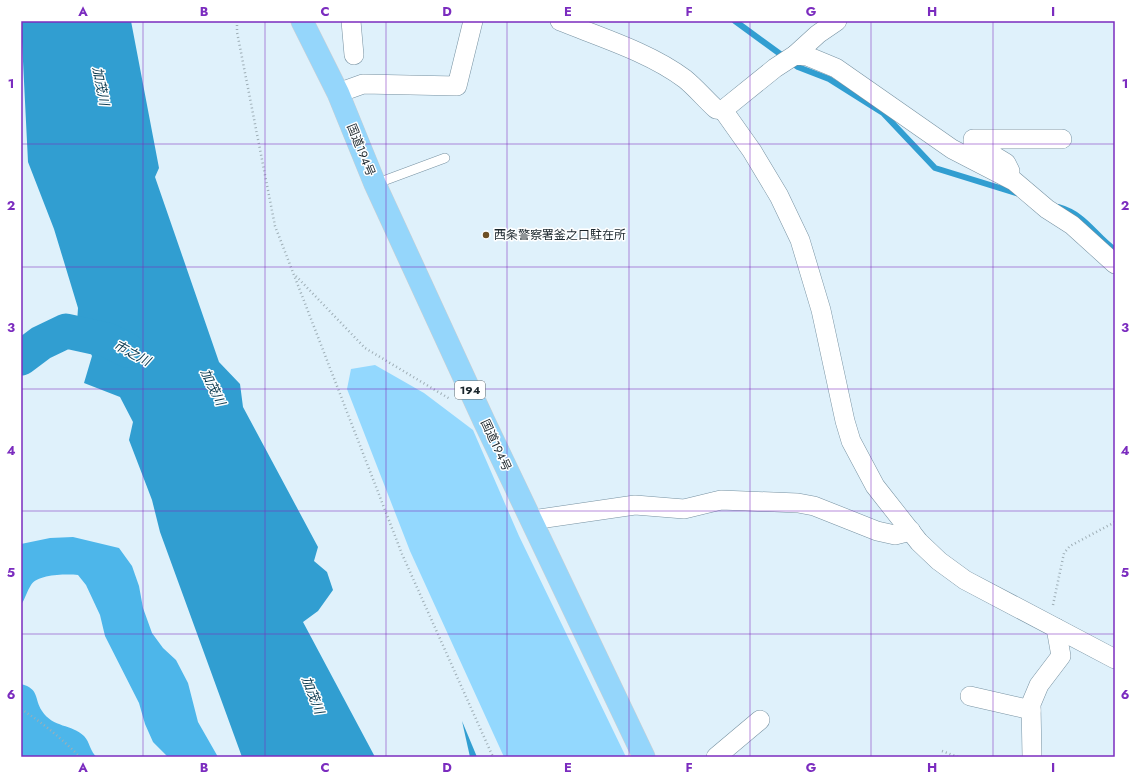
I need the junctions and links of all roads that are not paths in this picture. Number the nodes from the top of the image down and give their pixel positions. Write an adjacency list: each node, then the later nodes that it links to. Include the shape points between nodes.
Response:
1 (302, 21): 8 (highway, 国道194号 / 194)
2 (351, 21): 6 (street)
3 (473, 21): 8 (street, via 457,86 363,84)
4 (560, 21): 9 (street, via 631,49 661,65 685,79 716,110)
5 (837, 21): 7 (street)
6 (354, 55)
7 (795, 55): 9 (street); 12 (street, via 807,56 836,68 952,149)
8 (338, 93): 13 (highway, 国道194号 / 194)
9 (723, 110): 16 (street, via 779,196 800,240 821,310 851,441 875,486)
10 (1062, 139): 12 (street, via 974,140 972,144 1006,163)
11 (445, 158): 13 (lane)
12 (1014, 181): 14 (street, via 1047,209 1072,225)
13 (375, 184): 15 (highway, 国道194号 / 194)
14 (1115, 264)
15 (532, 520): 16 (street, via 635,505 684,509 721,500 798,503 814,506 877,531 895,535); 22 (highway, 国道194号 / 194)
16 (910, 530): 17 (street, via 939,561 965,580)
17 (1052, 627): 18 (street); 20 (street, via 1061,656 1039,685)
18 (1115, 659)
19 (970, 696): 20 (street)
20 (1031, 710): 24 (street)
21 (760, 720): 23 (street)
22 (644, 757)
23 (716, 757)
24 (1032, 757)

